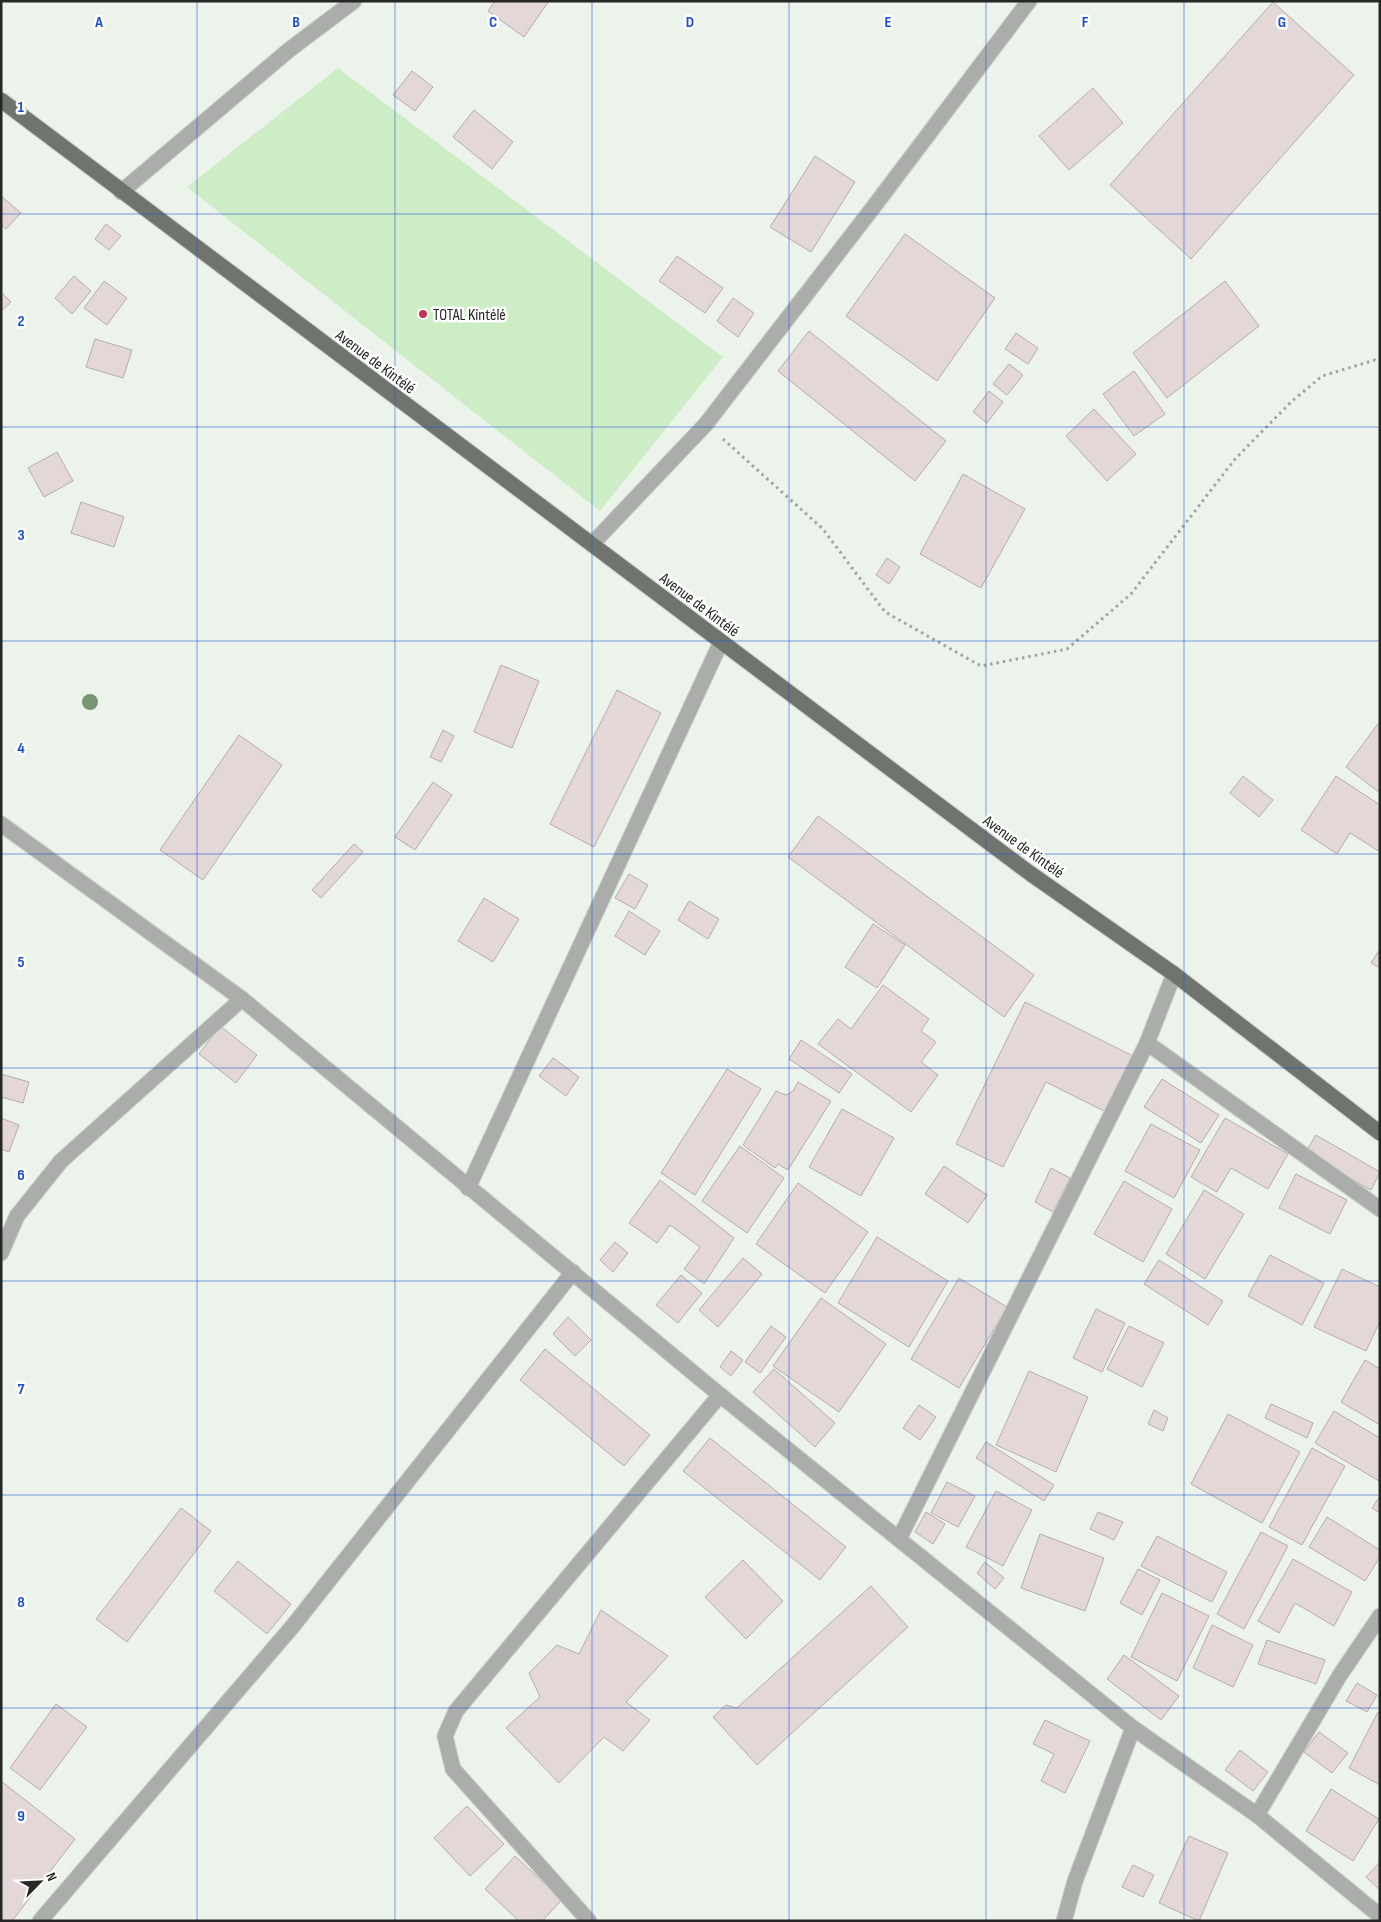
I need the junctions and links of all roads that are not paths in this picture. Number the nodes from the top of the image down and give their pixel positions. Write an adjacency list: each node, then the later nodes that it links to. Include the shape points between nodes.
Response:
1 (354, 1): 4 (street, via 274,63)
2 (1028, 1): 5 (street, via 706,424)
3 (1, 100): 4 (main road, Avenue de Kintélé)
4 (121, 192): 5 (main road, Avenue de Kintélé)
5 (592, 544): 6 (main road, Avenue de Kintélé)
6 (721, 642): 8 (main road, Avenue de Kintélé, via 1031,874); 12 (street)
7 (1, 824): 9 (street)
8 (1174, 974): 10 (street); 11 (main road, Avenue de Kintélé)
9 (242, 999): 12 (street); 14 (street, via 61,1161 17,1216)
10 (1147, 1043): 13 (street); 17 (street)
11 (1380, 1133)
12 (468, 1188): 15 (street)
13 (1380, 1209)
14 (1, 1253)
15 (573, 1272): 16 (street); 22 (street, via 292,1627)
16 (720, 1395): 17 (street); 23 (street, via 456,1710 445,1736 453,1769)
17 (899, 1539): 19 (street)
18 (1380, 1616): 20 (street, via 1340,1675)
19 (1133, 1728): 20 (street); 24 (street, via 1075,1881)
20 (1257, 1815): 21 (street)
21 (1380, 1916)
22 (40, 1921)
23 (589, 1921)
24 (1064, 1921)

